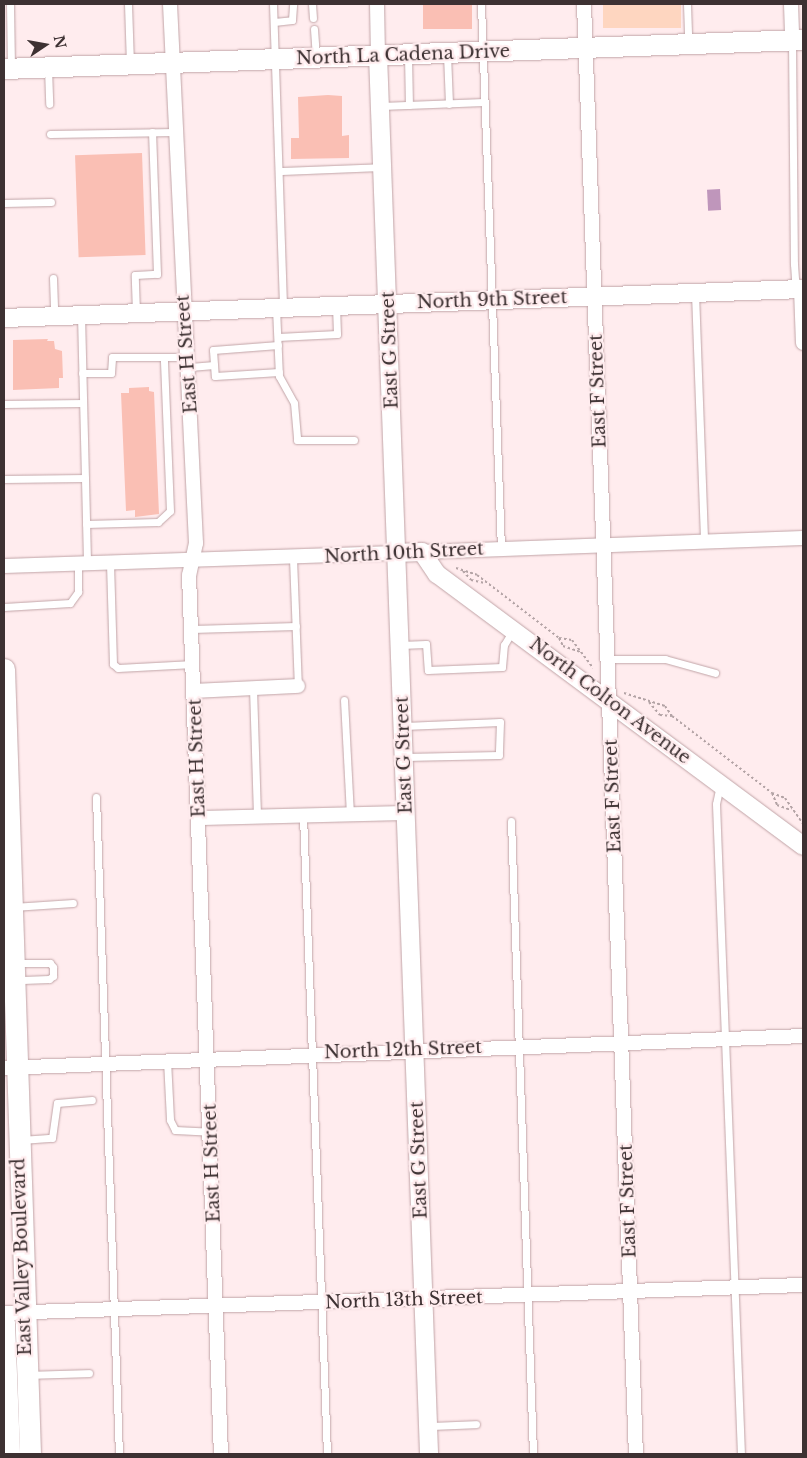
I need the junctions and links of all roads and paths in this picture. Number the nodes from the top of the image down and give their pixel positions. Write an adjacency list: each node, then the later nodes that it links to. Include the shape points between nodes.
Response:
1 (10, 4): 27 (lane)
2 (128, 4): 25 (lane)
3 (170, 4): 24 (street, East H Street)
4 (273, 4): 13 (lane)
5 (293, 4): 13 (lane, via 292,20)
6 (312, 4): 12 (lane)
7 (376, 4): 21 (street)
8 (481, 4): 18 (lane)
9 (584, 4): 17 (street, East F Street)
10 (687, 4): 16 (lane)
11 (791, 4): 15 (street)
12 (313, 18)
13 (274, 22): 23 (lane)
14 (314, 29): 22 (lane)
15 (798, 41): 16 (main road, North La Cadena Drive); 41 (lane, via 794,264 795,280)
16 (688, 45): 17 (main road, North La Cadena Drive)
17 (586, 48): 18 (main road, North La Cadena Drive); 43 (street, East F Street)
18 (482, 52): 19 (main road, North La Cadena Drive); 28 (lane)
19 (447, 53): 20 (main road, North La Cadena Drive); 30 (lane)
20 (408, 54): 21 (main road, North La Cadena Drive); 31 (lane)
21 (378, 56): 22 (main road, North La Cadena Drive); 32 (street, East G Street)
22 (316, 58): 23 (main road, North La Cadena Drive)
23 (276, 60): 24 (main road, North La Cadena Drive); 37 (lane)
24 (172, 63): 25 (main road, North La Cadena Drive); 34 (street, East H Street)
25 (130, 64): 26 (main road, North La Cadena Drive)
26 (48, 68): 27 (main road, North La Cadena Drive); 29 (lane)
27 (7, 69)
28 (484, 102): 30 (lane); 44 (lane)
29 (49, 104)
30 (449, 104): 31 (lane)
31 (409, 105): 32 (lane)
32 (380, 106): 36 (street, East G Street)
33 (152, 132): 34 (lane); 35 (lane); 49 (lane, via 157,274 135,275)
34 (176, 132): 48 (street, East H Street)
35 (50, 134)
36 (383, 167): 37 (lane); 45 (street, East G Street)
37 (279, 171): 47 (lane)
38 (51, 202): 39 (lane)
39 (4, 203)
40 (53, 278): 51 (lane)
41 (802, 289): 42 (street, North 9th Street); 54 (street)
42 (695, 292): 43 (street, North 9th Street); 67 (lane)
43 (594, 296): 44 (street, North 9th Street); 68 (street, East F Street)
44 (492, 300): 45 (street, North 9th Street); 69 (lane)
45 (388, 304): 46 (street, North 9th Street); 71 (street, East G Street)
46 (336, 306): 47 (street, North 9th Street); 53 (lane, via 337,334)
47 (280, 308): 48 (street, North 9th Street); 53 (lane)
48 (185, 311): 49 (street, North 9th Street); 56 (street, East H Street)
49 (136, 313): 50 (street, North 9th Street)
50 (81, 315): 51 (street, North 9th Street); 59 (lane)
51 (54, 316): 52 (street, North 9th Street)
52 (4, 318)
53 (278, 341): 57 (lane, via 213,350); 58 (lane)
54 (803, 343)
55 (164, 359): 56 (lane); 59 (lane, via 112,357 111,373); 65 (lane, via 170,511 158,522)
56 (189, 362): 57 (lane); 73 (street, East H Street, via 196,543)
57 (214, 365): 58 (lane, via 215,376)
58 (279, 372): 62 (lane, via 284,389 294,403 297,440)
59 (82, 373): 60 (lane)
60 (83, 403): 61 (lane); 63 (lane)
61 (4, 404)
62 (354, 440)
63 (85, 478): 64 (lane); 65 (lane)
64 (4, 480)
65 (86, 524): 75 (lane)
66 (803, 538): 67 (street, North 10th Street)
67 (704, 541): 68 (street, North 10th Street)
68 (604, 545): 69 (street, North 10th Street); 87 (street, East F Street)
69 (502, 549): 70 (street, North 10th Street)
70 (422, 552): 71 (street, North 10th Street); 83 (street, North Colton Avenue, via 437,574)
71 (396, 553): 72 (street, North 10th Street); 85 (street, East G Street)
72 (293, 558): 73 (street, North 10th Street); 81 (lane)
73 (192, 560): 74 (street, North 10th Street); 82 (street, East H Street, via 189,575)
74 (110, 563): 75 (street, North 10th Street); 88 (lane, via 113,664 118,668)
75 (82, 564): 76 (street, North 10th Street); 80 (lane, via 78,592 70,603)
76 (4, 566)
77 (456, 568): 78 (path)
78 (463, 570): 79 (path, via 478,574); 79 (path, via 471,580)
79 (485, 583): 84 (path)
80 (4, 607)
81 (296, 626): 82 (lane); 92 (lane)
82 (192, 630): 88 (street, East H Street)
83 (513, 630): 85 (lane, via 504,644 502,667 428,670 426,644); 95 (street, North Colton Avenue)
84 (559, 638): 86 (path, via 563,646); 86 (path, via 572,640)
85 (400, 645): 99 (street, East G Street)
86 (580, 652): 89 (path)
87 (608, 659): 91 (lane, via 665,659); 95 (street, East F Street)
88 (193, 664): 94 (street, East H Street)
89 (593, 668)
90 (4, 669): 112 (main road, East Valley Boulevard)
91 (715, 673)
92 (298, 686): 93 (street)
93 (253, 688): 94 (street); 108 (lane)
94 (194, 690): 109 (street, East H Street)
95 (617, 697): 97 (path, via 634,693); 101 (street, North Colton Avenue); 119 (street, East F Street)
96 (344, 700): 106 (lane)
97 (649, 702): 98 (path, via 665,706); 98 (path, via 660,715)
98 (672, 716): 102 (path)
99 (403, 726): 100 (street, East G Street); 100 (lane, via 500,722 499,756)
100 (405, 757): 105 (street, East G Street)
101 (721, 784): 113 (street, North Colton Avenue); 118 (lane, via 716,804)
102 (772, 793): 104 (path, via 785,798); 104 (path, via 777,805)
103 (96, 797): 125 (lane)
104 (791, 810): 111 (path)
105 (407, 813): 106 (street); 121 (street, East G Street)
106 (350, 814): 107 (street)
107 (303, 815): 108 (street); 122 (lane)
108 (257, 816): 109 (street)
109 (199, 818): 123 (street, East H Street)
110 (511, 821): 120 (lane)
111 (803, 824)
112 (7, 829): 115 (main road, East Valley Boulevard)
113 (803, 846)
114 (73, 903): 115 (lane)
115 (13, 907): 116 (main road, East Valley Boulevard)
116 (15, 971): 116 (lane, via 49,979 53,976 50,963); 126 (main road, East Valley Boulevard)
117 (803, 1036): 118 (street, North 12th Street)
118 (725, 1039): 119 (street, North 12th Street); 131 (lane)
119 (622, 1042): 120 (street, North 12th Street); 132 (street, East F Street)
120 (518, 1046): 121 (street, North 12th Street); 133 (lane)
121 (416, 1049): 122 (street, North 12th Street); 134 (street, East G Street)
122 (311, 1054): 123 (street, North 12th Street); 135 (lane)
123 (208, 1058): 124 (street, North 12th Street); 128 (street, East H Street)
124 (167, 1060): 125 (street, North 12th Street); 128 (lane, via 170,1120 175,1130)
125 (104, 1064): 126 (street, North 12th Street); 137 (lane)
126 (10, 1068): 129 (main road, East Valley Boulevard)
127 (92, 1100): 129 (lane, via 57,1103 52,1138)
128 (211, 1132): 136 (street, East H Street)
129 (18, 1140): 138 (main road, East Valley Boulevard)
130 (803, 1285): 131 (street, North 13th Street)
131 (734, 1288): 132 (street, North 13th Street); 152 (lane)
132 (631, 1291): 133 (street, North 13th Street); 151 (street, East F Street)
133 (525, 1295): 134 (street, North 13th Street); 150 (lane)
134 (424, 1299): 135 (street, North 13th Street); 143 (street, East G Street)
135 (322, 1303): 136 (street, North 13th Street); 148 (lane)
136 (216, 1307): 137 (street, North 13th Street); 147 (street, East H Street)
137 (113, 1310): 138 (street, North 13th Street); 146 (lane)
138 (14, 1313): 141 (main road, East Valley Boulevard)
139 (4, 1322): 144 (main road, East Valley Boulevard)
140 (89, 1373): 141 (lane)
141 (26, 1375): 145 (main road, East Valley Boulevard)
142 (476, 1424): 143 (lane)
143 (428, 1426): 149 (street, East G Street)
144 (9, 1454)
145 (30, 1454)
146 (118, 1454)
147 (221, 1454)
148 (327, 1454)
149 (429, 1454)
150 (533, 1454)
151 (636, 1454)
152 (741, 1454)

